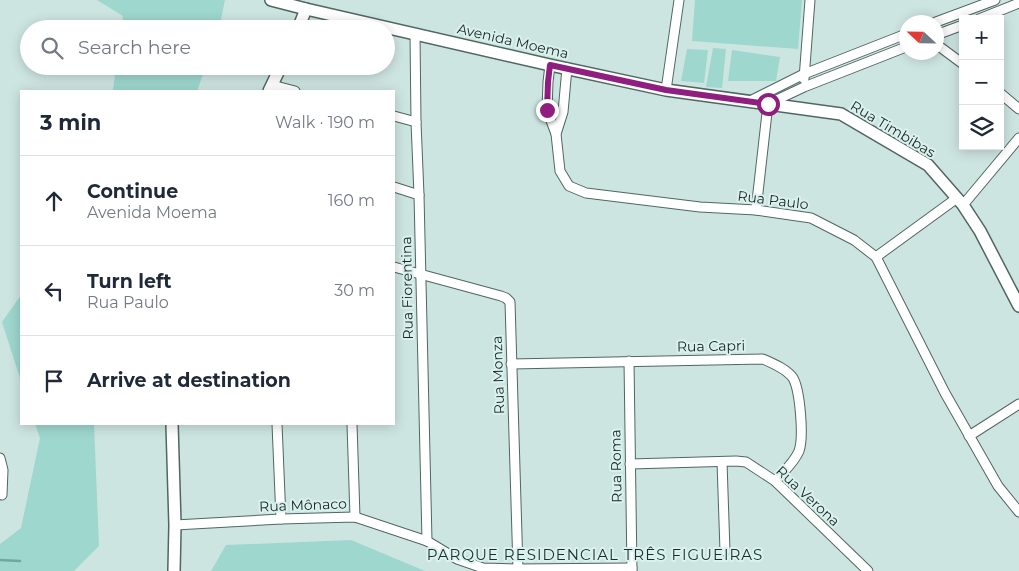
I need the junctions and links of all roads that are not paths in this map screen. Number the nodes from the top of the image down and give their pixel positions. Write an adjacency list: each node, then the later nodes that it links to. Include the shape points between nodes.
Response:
1 (272, 0): 6 (main road, Avenida Moema)
2 (680, 0): 26 (street)
3 (810, 0): 21 (street)
4 (994, 0): 8 (street)
5 (1019, 3): 7 (street)
6 (306, 9): 9 (main road); 10 (main road, Avenida Moema)
7 (989, 15)
8 (944, 19)
9 (302, 20)
10 (354, 20)
11 (959, 26): 13 (street)
12 (395, 29): 14 (main road, Avenida Moema)
13 (944, 32)
14 (416, 34): 19 (main road, Avenida Moema); 32 (street, Rua Fiorentina)
15 (899, 37): 21 (street)
16 (899, 50): 23 (street)
17 (944, 50): 18 (street)
18 (959, 61)
19 (550, 65): 20 (main road, Avenida Moema); 33 (street, Rua Paulo, via 547,110)
20 (568, 68): 26 (main road, Avenida Moema); 33 (street, Rua Paulo)
21 (804, 74): 23 (street); 28 (street)
22 (276, 75): 24 (main road)
23 (804, 86): 29 (street)
24 (270, 88): 25 (street)
25 (287, 90)
26 (666, 90): 28 (main road, Avenida Moema)
27 (1004, 96): 30 (street)
28 (750, 101): 29 (main road, Avenida Moema)
29 (768, 104): 37 (main road, Rua Timbibas, via 841,114 928,165); 38 (street)
30 (1019, 109)
31 (395, 116): 32 (street)
32 (416, 122): 36 (street, Rua Fiorentina)
33 (556, 134): 38 (street, Rua Paulo, via 560,171 569,186 586,193 700,207)
34 (1019, 138): 37 (street)
35 (395, 187): 36 (street)
36 (419, 195): 41 (street, Rua Fiorentina)
37 (960, 202): 39 (street); 42 (main road, Rua Timbibas, via 980,231)
38 (756, 210): 39 (street, Rua Paulo, via 811,218 854,240)
39 (876, 257): 49 (street, Rua Paulo)
40 (395, 267): 41 (street, Rua Monza)
41 (421, 275): 44 (street, Rua Monza, via 506,298 510,302); 59 (street, Rua Fiorentina)
42 (1019, 306)
43 (629, 361): 44 (street, Rua Capri); 52 (street, Rua Roma); 53 (street, Rua Capri, via 763,359 786,371 798,392 800,449)
44 (511, 364): 61 (street, Rua Monza)
45 (1019, 404): 49 (street)
46 (172, 425): 58 (main road)
47 (277, 425): 57 (street)
48 (352, 425): 56 (street)
49 (969, 436): 55 (street, Rua Paulo, via 998,486)
50 (0, 458): 54 (street)
51 (722, 462): 52 (street, Rua Verona); 53 (street, Rua Verona, via 746,462); 60 (street)
52 (630, 464): 62 (street, Rua Roma)
53 (775, 481): 64 (street, Rua Verona)
54 (2, 495)
55 (1019, 512)
56 (355, 517): 57 (street, Rua Mônaco); 59 (street, Rua Mônaco)
57 (280, 519): 58 (street, Rua Mônaco)
58 (175, 525): 63 (main road)
59 (427, 541): 61 (street, Rua Mônaco, via 457,559 483,568)
60 (725, 551)
61 (518, 569): 62 (street, Rua Mônaco)
62 (632, 569)
63 (174, 571)
64 (868, 571)

